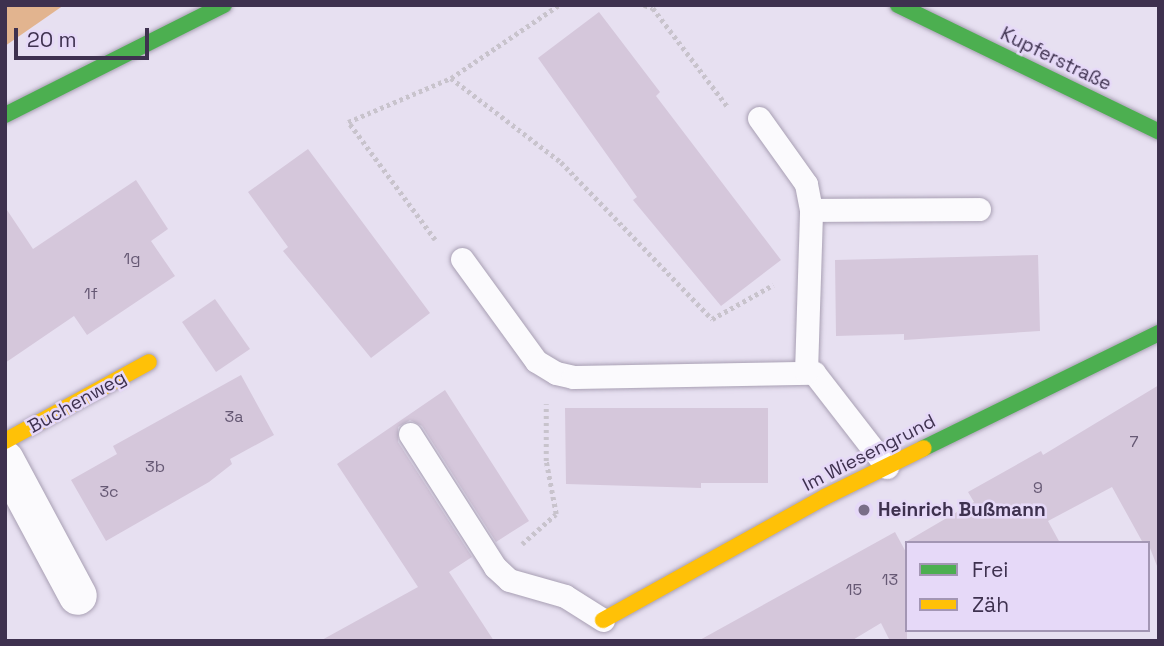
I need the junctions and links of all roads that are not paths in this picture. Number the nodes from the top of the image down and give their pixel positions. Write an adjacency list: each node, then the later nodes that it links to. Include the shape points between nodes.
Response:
1 (224, 5): 3 (street)
2 (898, 5): 5 (street, Kupferstraße)
3 (5, 115)
4 (759, 118): 7 (lane, via 806,184)
5 (1159, 132)
6 (979, 209): 7 (lane)
7 (811, 210): 11 (lane)
8 (452, 254): 11 (lane, via 536,361 549,369 573,377)
9 (1159, 333): 15 (street, Im Wiesengrund)
10 (149, 362): 13 (street, Buchenweg)
11 (806, 372): 15 (lane, via 821,379)
12 (410, 434): 17 (lane, via 495,567 509,580 565,597)
13 (5, 441)
14 (5, 460): 16 (street)
15 (887, 467): 17 (street, Im Wiesengrund)
16 (78, 597)
17 (603, 620)

